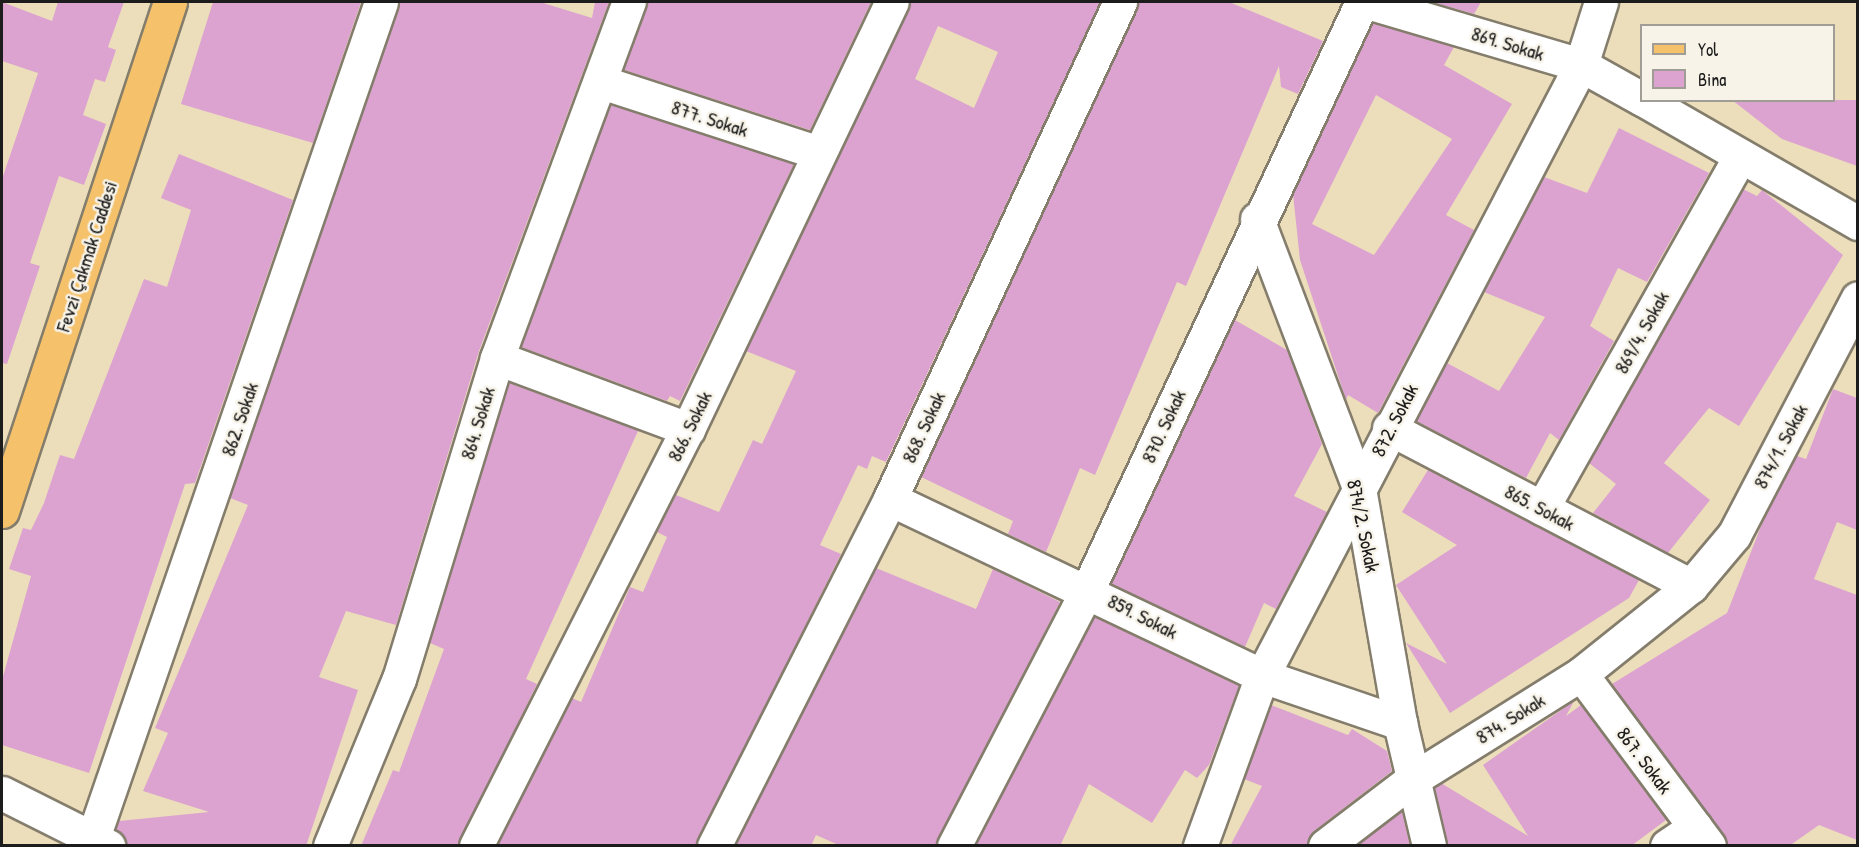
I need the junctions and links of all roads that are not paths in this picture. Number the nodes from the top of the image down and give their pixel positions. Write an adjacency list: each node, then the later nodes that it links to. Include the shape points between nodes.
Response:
1 (170, 2): 24 (main road, Fevzi Çakmak Caddesi)
2 (381, 2): 33 (street, 862. Sokak)
3 (629, 2): 10 (street, 864. Sokak)
4 (892, 2): 13 (street, 866. Sokak)
5 (1120, 2): 22 (street, 868. Sokak)
6 (1362, 2): 15 (street, 870. Sokak)
7 (1367, 2): 9 (street, 869. Sokak)
8 (1601, 2): 9 (street, 872. Sokak)
9 (1581, 65): 11 (street, 869. Sokak); 19 (street, 872. Sokak)
10 (601, 82): 13 (street, 877. Sokak); 18 (street, 864. Sokak)
11 (1640, 99)
12 (1646, 102): 14 (street, 869. Sokak)
13 (819, 153): 20 (street, 866. Sokak)
14 (1740, 156): 16 (street, 869. Sokak); 23 (street, 869/4. Sokak)
15 (1257, 219): 21 (street, 874/2. Sokak); 26 (street, 870. Sokak)
16 (1857, 223)
17 (1857, 298): 25 (street, 874/1. Sokak, via 1734,535)
18 (497, 358): 20 (street); 34 (street, 864. Sokak, via 399,679)
19 (1389, 428): 21 (street, 872. Sokak); 23 (street, 865. Sokak)
20 (688, 429): 35 (street, 866. Sokak)
21 (1359, 488): 28 (street, 872. Sokak); 29 (street, 874/2. Sokak)
22 (890, 499): 26 (street, 859. Sokak); 36 (street, 868. Sokak)
23 (1542, 508): 25 (street, 865. Sokak)
24 (2, 511)
25 (1691, 586): 27 (street, 874. Sokak)
26 (1088, 589): 28 (street, 859. Sokak); 37 (street, 870. Sokak)
27 (1581, 674): 30 (street, 874. Sokak); 32 (street, 867. Sokak)
28 (1262, 676): 29 (street, 859. Sokak); 38 (street, 872. Sokak)
29 (1400, 723): 30 (street, 874/2. Sokak)
30 (1413, 779): 39 (street, 874. Sokak); 40 (street, 874/2. Sokak)
31 (2, 793): 33 (street)
32 (1702, 836): 41 (street)
33 (101, 840)
34 (330, 846)
35 (476, 846)
36 (714, 846)
37 (954, 846)
38 (1200, 846)
39 (1326, 846)
40 (1429, 846)
41 (1667, 846)

